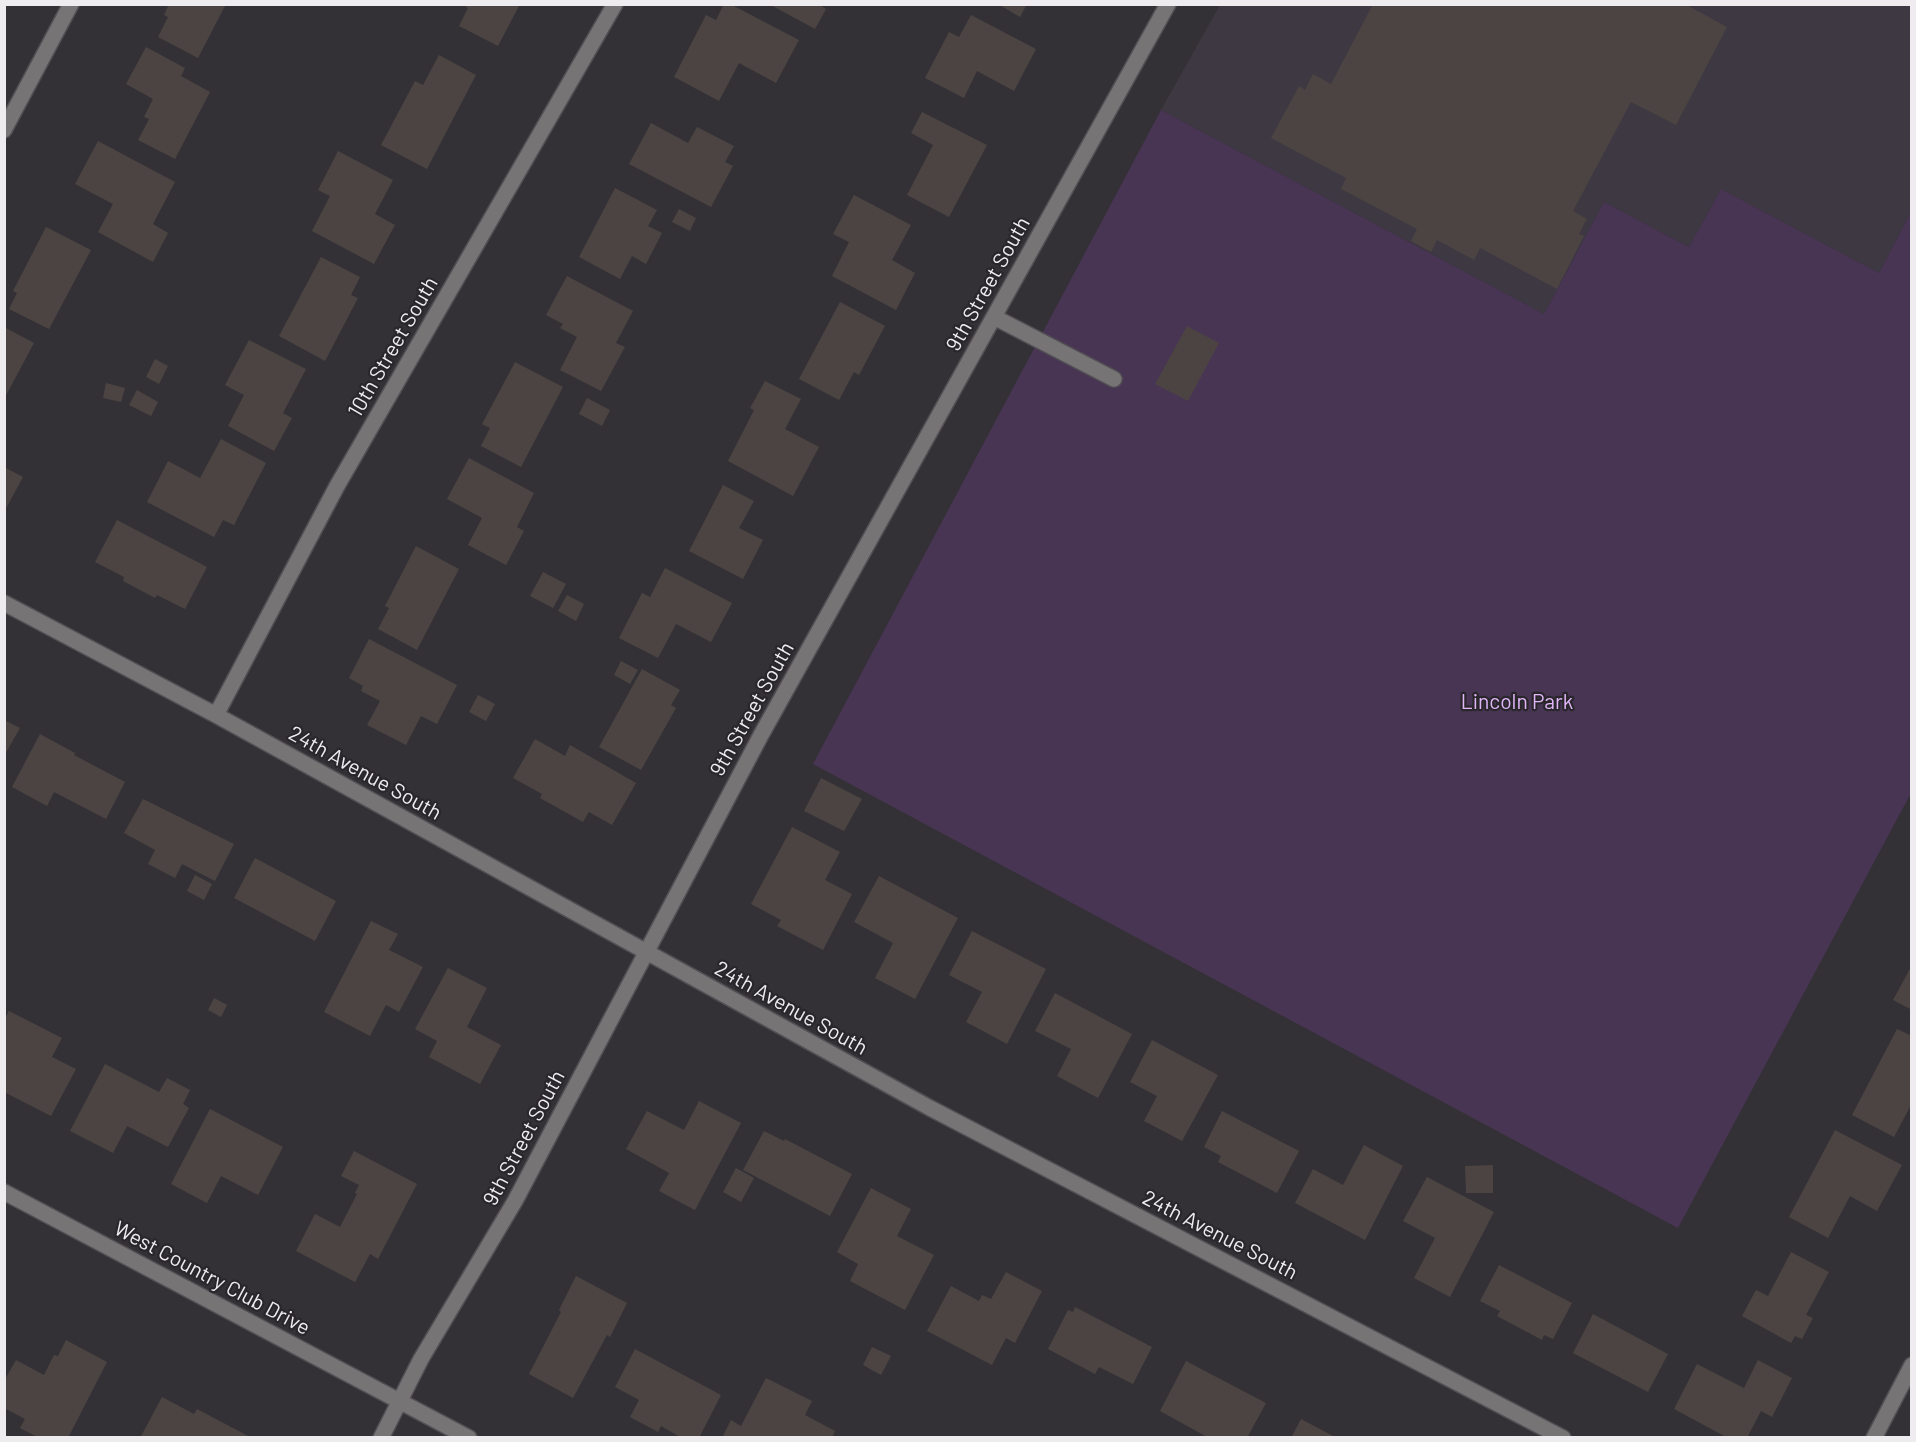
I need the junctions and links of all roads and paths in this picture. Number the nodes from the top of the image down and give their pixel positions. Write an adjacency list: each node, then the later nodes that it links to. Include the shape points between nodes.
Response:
1 (71, 4): 4 (street)
2 (615, 4): 8 (street, 10th Street South, via 337,486)
3 (1168, 4): 5 (street, 9th Street South)
4 (4, 130)
5 (994, 317): 6 (street); 9 (street, 9th Street South, via 761,735)
6 (1114, 379)
7 (4, 603): 8 (street, 24th Avenue South)
8 (216, 715): 9 (street, 24th Avenue South)
9 (646, 952): 12 (street, 9th Street South, via 516,1201); 15 (street, 24th Avenue South, via 930,1108)
10 (4, 1192): 12 (street, West Country Club Drive)
11 (1911, 1365): 16 (street)
12 (400, 1400): 13 (street, 9th Street South); 14 (street, West Country Club Drive)
13 (381, 1437)
14 (469, 1437)
15 (1563, 1437)
16 (1874, 1437)

